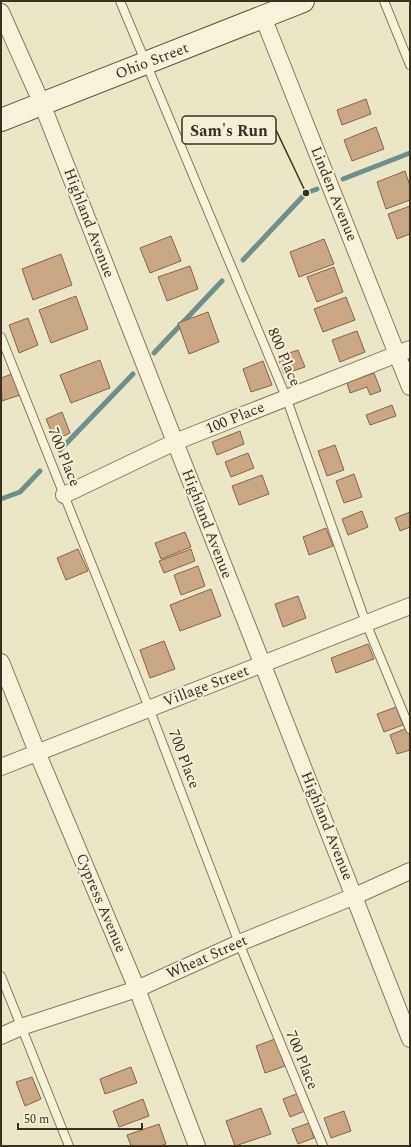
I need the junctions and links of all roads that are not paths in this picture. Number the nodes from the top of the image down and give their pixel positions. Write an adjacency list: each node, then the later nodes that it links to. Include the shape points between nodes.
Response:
1 (120, 1): 6 (lane, 800 Place)
2 (303, 1): 4 (main road, Ohio Street)
3 (384, 1): 7 (lane)
4 (260, 9): 6 (main road, Ohio Street); 11 (street, Linden Avenue)
5 (1, 12): 8 (street, Highland Avenue)
6 (146, 64): 8 (main road, Ohio Street); 13 (lane, 800 Place)
7 (410, 65)
8 (42, 104): 9 (main road, Ohio Street); 14 (street, Highland Avenue)
9 (1, 120)
10 (1, 337): 15 (lane, 700 Place)
11 (404, 352): 12 (street, Linden Avenue); 13 (street, 100 Place)
12 (410, 387)
13 (286, 397): 14 (street, 100 Place); 17 (lane, 800 Place)
14 (175, 442): 15 (street, 100 Place); 19 (street, Highland Avenue)
15 (64, 495): 20 (lane, 700 Place)
16 (410, 606): 17 (street, Village Street)
17 (366, 623): 19 (street, Village Street); 21 (lane, 800 Place)
18 (1, 662): 22 (street, Cypress Avenue)
19 (262, 664): 20 (street, Village Street); 25 (street, Highland Avenue)
20 (149, 708): 22 (street, Village Street); 26 (lane, 700 Place)
21 (410, 729)
22 (37, 752): 23 (street, Village Street); 28 (street, Cypress Avenue)
23 (1, 767)
24 (410, 871): 25 (street, Wheat Street)
25 (355, 896): 26 (street, Wheat Street); 31 (street, Highland Avenue)
26 (239, 943): 28 (street, Wheat Street); 34 (lane, 700 Place)
27 (1, 976): 29 (lane)
28 (137, 988): 29 (street, Wheat Street); 33 (street, Cypress Avenue)
29 (22, 1027): 30 (street, Wheat Street); 32 (lane)
30 (1, 1036)
31 (410, 1038)
32 (69, 1146)
33 (197, 1146)
34 (322, 1146)

